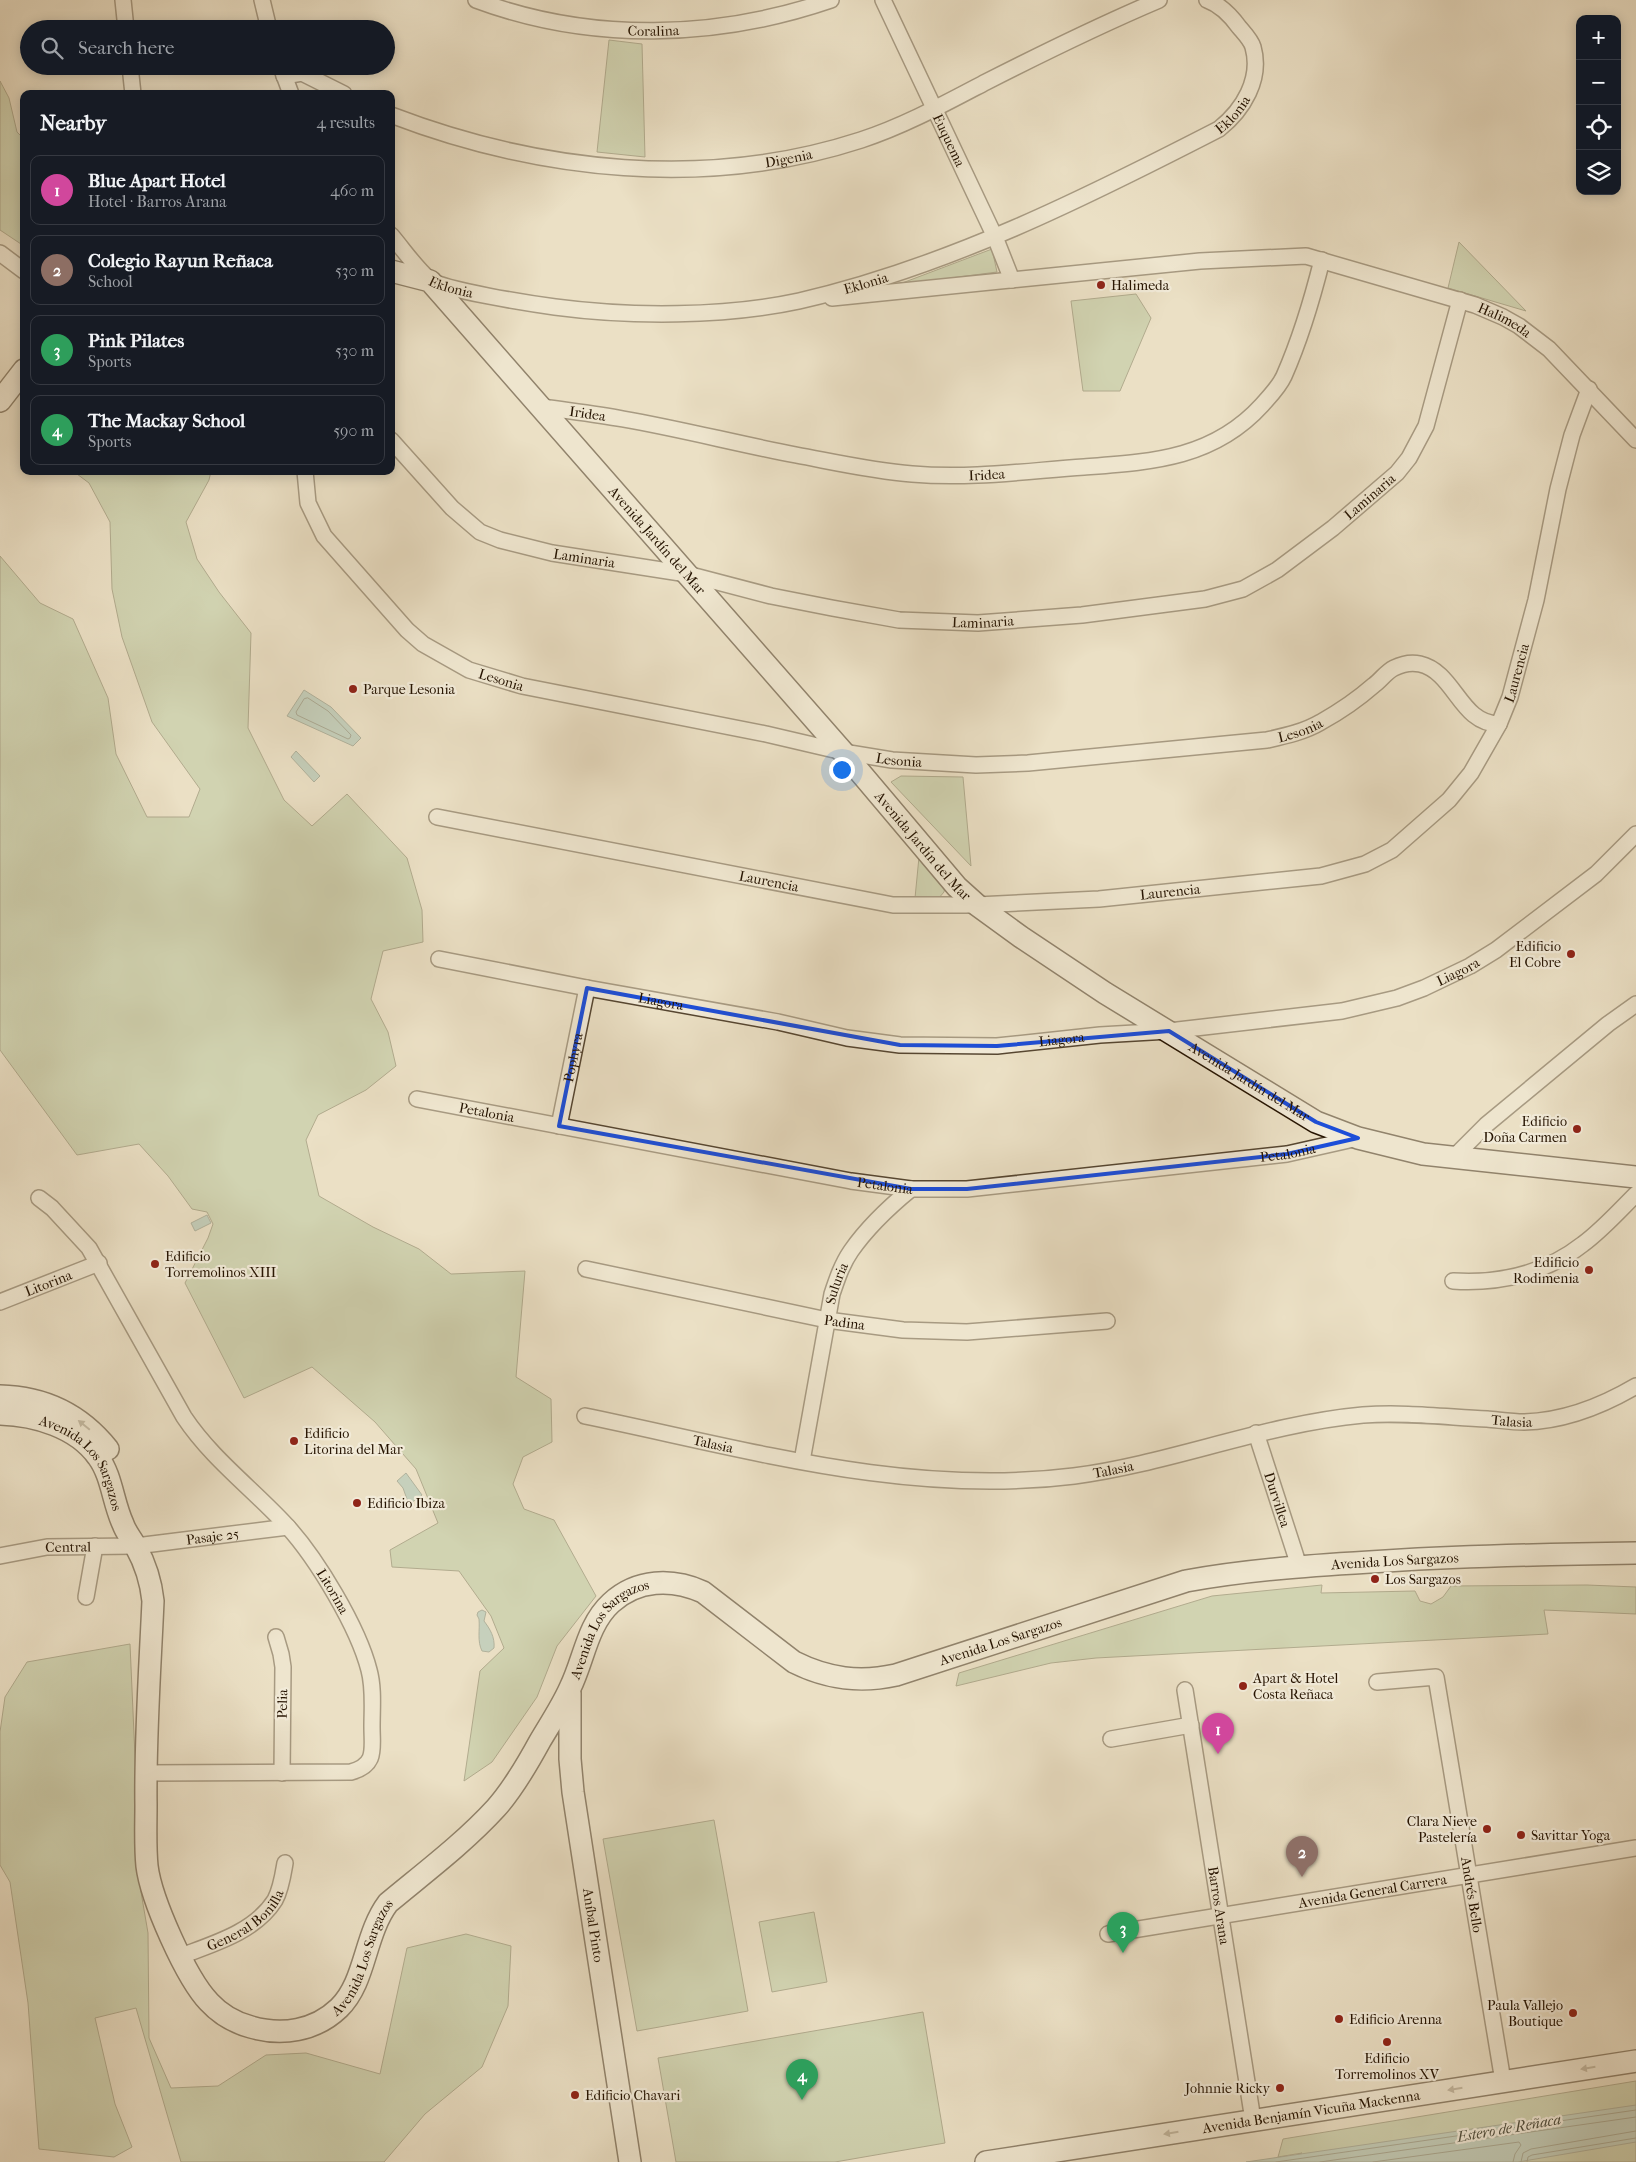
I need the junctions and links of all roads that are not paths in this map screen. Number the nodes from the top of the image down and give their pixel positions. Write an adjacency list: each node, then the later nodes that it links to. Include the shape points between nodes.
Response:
1 (123, 0): 8 (street)
2 (262, 0): 9 (street)
3 (476, 0): 4 (street, Coralina, via 516,13 576,26 664,31 740,24)
4 (831, 0)
5 (883, 0): 16 (street, Euquema)
6 (1159, 0): 16 (street, Digenia, via 1092,29)
7 (1207, 0): 18 (street, Eklonia, via 1228,13 1252,45 1254,70 1248,93 1236,113 1219,129)
8 (125, 20)
9 (267, 20)
10 (131, 75): 13 (street)
11 (284, 75): 14 (street)
12 (306, 75): 15 (street)
13 (133, 90)
14 (289, 90)
15 (336, 90)
16 (935, 108): 17 (street, Digenia, via 862,140 826,149 752,163 677,169 603,166 530,156 460,139); 18 (street, Euquema)
17 (395, 116)
18 (995, 237): 24 (street, Euquema); 27 (street, Eklonia, via 945,258)
19 (395, 240): 25 (street, Avenida Jardín del Mar)
20 (0, 253): 22 (street)
21 (1322, 260): 24 (street, Halimeda, via 1285,256 1200,261); 26 (street, Halimeda); 31 (street, Iridea, via 1283,378 1272,393 1233,430 1202,447 1166,459 974,476 886,472 624,419)
22 (20, 267)
23 (395, 272): 25 (street, Eklonia)
24 (1012, 280): 27 (street, Halimeda)
25 (430, 281): 27 (street, Eklonia, via 529,303 605,312 678,313); 31 (street, Avenida Jardín del Mar)
26 (1460, 300): 29 (street, Halimeda, via 1520,326 1549,349); 35 (street, Laminaria, via 1429,418 1409,458 1383,487 1318,540 1272,574 1234,592 1206,600 978,624 899,620 771,596)
27 (798, 301)
28 (20, 375): 30 (street)
29 (1589, 389): 32 (street, Halimeda); 36 (street, Laurencia, via 1572,435 1536,600 1510,697)
30 (0, 401)
31 (542, 407): 35 (street, Avenida Jardín del Mar)
32 (1636, 440)
33 (395, 444): 35 (street, Laminaria, via 452,508 480,532 552,552)
34 (305, 475): 37 (street, Lesonia, via 308,503 324,536 407,630 446,659 468,670 522,686)
35 (687, 574): 37 (street, Avenida Jardín del Mar)
36 (1499, 724): 37 (street, Lesonia, via 1478,718 1430,668 1409,663 1389,671 1320,723 1267,740 976,765 892,760); 40 (street, Laurencia, via 1471,773 1437,812 1392,850 1350,869 1321,876 1099,899)
37 (843, 752): 40 (street, Avenida Jardín del Mar, via 957,887)
38 (437, 817): 40 (street, Laurencia, via 893,905)
39 (1636, 834): 44 (street, Liagora, via 1596,874 1496,950 1424,988 1342,1011)
40 (977, 905): 44 (street, Avenida Jardín del Mar, via 1098,988)
41 (439, 959): 42 (street, Liagora)
42 (587, 988): 44 (street, Liagora, via 900,1045 996,1046); 46 (street, Pophyra)
43 (1636, 1004): 48 (street, via 1486,1125)
44 (1169, 1031): 47 (street, Avenida Jardín del Mar, via 1316,1122)
45 (417, 1099): 46 (street, Petalonia)
46 (559, 1126): 50 (street, Petalonia, via 852,1181)
47 (1358, 1138): 48 (street, Avenida Jardín del Mar, via 1412,1152); 50 (street, Petalonia, via 1287,1154 968,1189)
48 (1454, 1157): 49 (street, Avenida Jardín del Mar)
49 (1636, 1177)
50 (911, 1189): 57 (street, Suluria, via 891,1206 851,1251 832,1294)
51 (1636, 1194): 55 (street, via 1584,1243 1550,1264 1510,1278)
52 (39, 1198): 53 (street, Litorina, via 69,1226)
53 (99, 1263): 56 (street, Litorina); 65 (street, Litorina, via 196,1436)
54 (586, 1269): 57 (street, Padina)
55 (1453, 1281)
56 (0, 1302)
57 (827, 1320): 58 (street, Padina, via 941,1332); 64 (street, Suluria)
58 (1107, 1321)
59 (1636, 1386): 63 (street, Talasia, via 1588,1410 1546,1420 1523,1422 1380,1414)
60 (0, 1396): 67 (street, Avenida Los Sargazos, one-way to 60, via 134,1520 122,1474 98,1437 54,1406 30,1398)
61 (0, 1414): 67 (street, Avenida Los Sargazos, via 45,1421 87,1445 98,1457 122,1523)
62 (585, 1416): 64 (street, Talasia)
63 (1256, 1433): 64 (street, Talasia, via 1146,1464 1036,1480 907,1478); 70 (street, Durvillea)
64 (802, 1461)
65 (288, 1527): 67 (street, Pasaje 25); 79 (street, Litorina, via 332,1589 365,1656 372,1690 372,1756 365,1766 351,1772)
66 (96, 1546): 67 (street, Central); 69 (street, Central, via 47,1547); 71 (street)
67 (136, 1546): 78 (street, Avenida Los Sargazos, via 151,1583 153,1601)
68 (1636, 1553): 70 (street, Avenida Los Sargazos)
69 (0, 1556)
70 (1299, 1566): 74 (street, Avenida Los Sargazos, via 1186,1581 896,1675 867,1679 838,1678 808,1669 703,1592 680,1584 643,1585 626,1592 603,1612 591,1633)
71 (86, 1597)
72 (276, 1637): 79 (street, Pelia, via 283,1667)
73 (1376, 1682): 82 (street, Andrés Bello, via 1436,1677)
74 (571, 1688): 85 (street, Avenida Los Sargazos, via 498,1806 379,1915 352,1990 328,2018 296,2031 264,2031 248,2027 210,2003 194,1983); 89 (street, Aníbal Pinto, via 569,1732 573,1792)
75 (1185, 1690): 76 (street, Barros Arana)
76 (1191, 1725): 77 (street); 83 (street, Barros Arana)
77 (1111, 1739)
78 (146, 1773): 79 (street, Litorina); 85 (street, Avenida Los Sargazos, via 147,1866 151,1888)
79 (282, 1773)
80 (1636, 1848): 82 (street, Avenida General Carrera)
81 (285, 1863): 85 (street, General Bonilla, via 275,1900 263,1915 248,1927)
82 (1468, 1875): 83 (street, Avenida General Carrera); 87 (street, Andrés Bello)
83 (1222, 1916): 84 (street, Avenida General Carrera); 88 (street, Barros Arana)
84 (1108, 1934)
85 (181, 1956)
86 (1636, 2060): 87 (street, Avenida Benjamín Vicuña Mackenna, one-way to 87)
87 (1503, 2081): 88 (street, Avenida Benjamín Vicuña Mackenna, one-way to 88)
88 (1253, 2120): 90 (street, Avenida Benjamín Vicuña Mackenna, one-way to 90)
89 (630, 2162)
90 (986, 2162)

